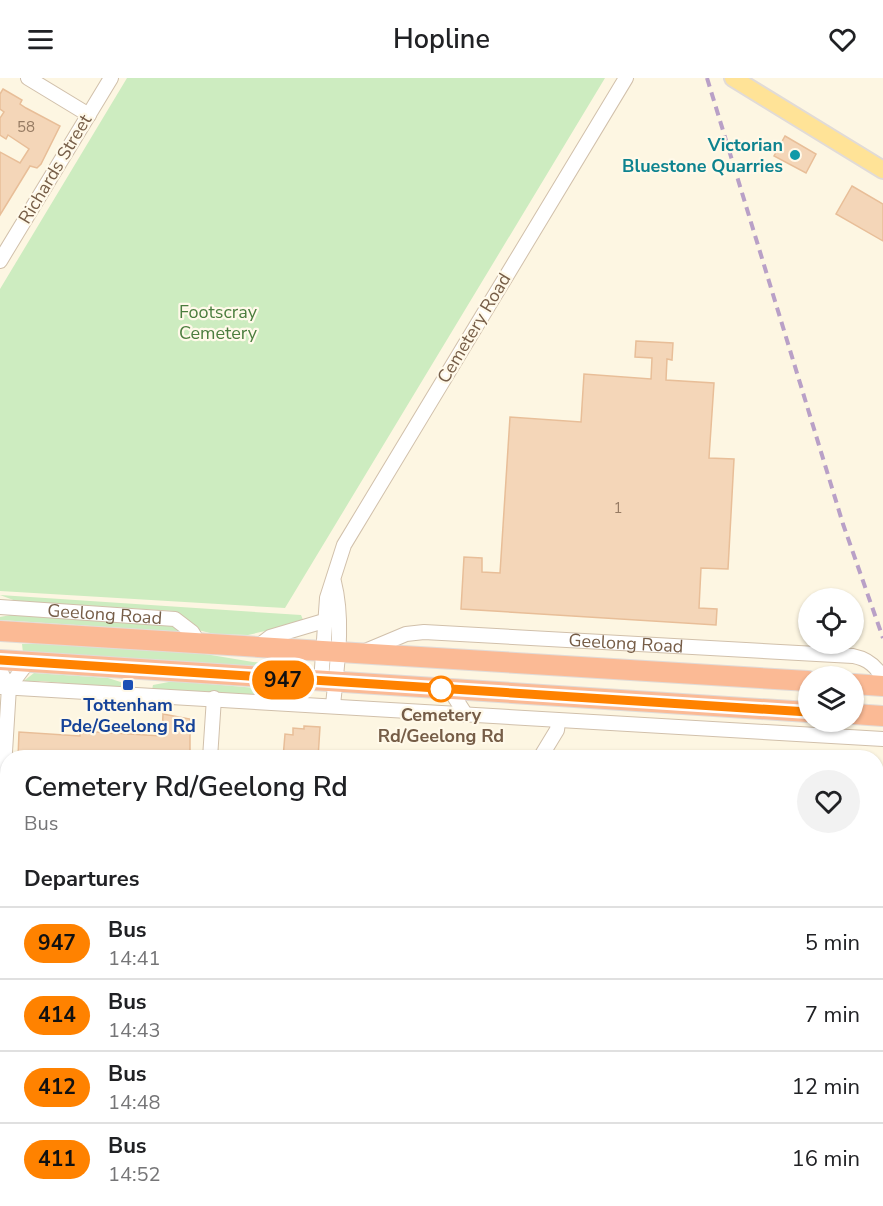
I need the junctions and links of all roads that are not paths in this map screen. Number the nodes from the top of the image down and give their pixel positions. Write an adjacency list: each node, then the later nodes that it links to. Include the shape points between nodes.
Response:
1 (28, 78): 5 (street)
2 (111, 78): 5 (street, Richards Street)
3 (626, 78): 8 (street, Cemetery Road, via 353,527 337,562)
4 (742, 80): 6 (main road)
5 (89, 115): 7 (street, Richards Street)
6 (883, 170)
7 (0, 261)
8 (334, 582): 10 (street, Cemetery Road); 15 (street, Cemetery Road, via 338,596)
9 (0, 607): 13 (street, Geelong Road, via 175,619)
10 (324, 621): 14 (street, via 270,637); 15 (street, Cemetery Road)
11 (0, 631): 13 (highway, Geelong Road)
12 (0, 640): 17 (highway, via 12,652)
13 (199, 643): 14 (highway, Geelong Road)
14 (257, 647): 15 (highway, Geelong Road)
15 (330, 651): 16 (highway, Geelong Road); 20 (street, Cemetery Road)
16 (361, 653): 18 (highway, Geelong Road); 19 (street, Geelong Road, via 406,634 424,632 853,656 868,661)
17 (10, 664): 20 (highway); 23 (street); 23 (street)
18 (798, 680)
19 (883, 680)
20 (328, 682): 24 (highway); 26 (street, Cemetery Road)
21 (864, 685): 22 (highway)
22 (883, 686)
23 (5, 687): 25 (street); 31 (street)
24 (450, 690): 27 (highway); 28 (street)
25 (214, 698): 26 (street); 32 (street)
26 (333, 705): 28 (street)
27 (798, 711)
28 (466, 715): 29 (street)
29 (558, 722): 30 (street); 33 (street)
30 (883, 739)
31 (4, 750)
32 (211, 750)
33 (545, 750)

